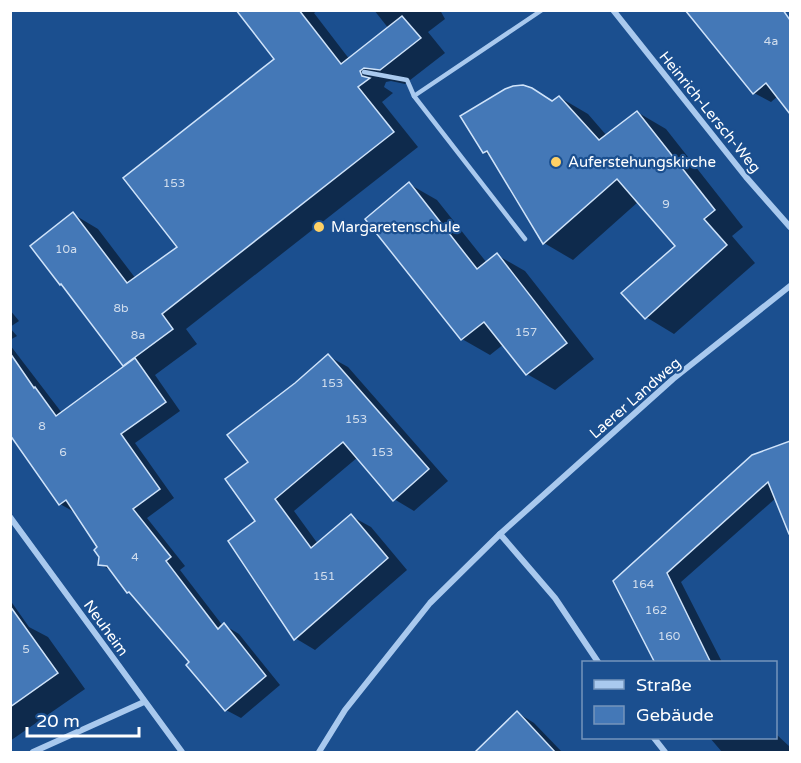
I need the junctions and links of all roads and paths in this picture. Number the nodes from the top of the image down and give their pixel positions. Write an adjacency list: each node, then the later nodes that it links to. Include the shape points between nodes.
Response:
1 (542, 10): 4 (lane)
2 (613, 10): 5 (street, Heinrich-Lersch-Weg)
3 (364, 72): 4 (lane, via 407,80)
4 (414, 96): 6 (lane)
5 (790, 227)
6 (525, 239)
7 (790, 286): 9 (street, Laerer Landweg, via 673,379)
8 (10, 518): 11 (street, Neuheim)
9 (500, 534): 10 (street, via 555,598); 15 (street, Laerer Landweg, via 430,603 345,710)
10 (597, 661)
11 (144, 702): 13 (street); 14 (street, Neuheim)
12 (655, 739): 16 (street)
13 (33, 753)
14 (182, 753)
15 (319, 753)
16 (665, 753)

